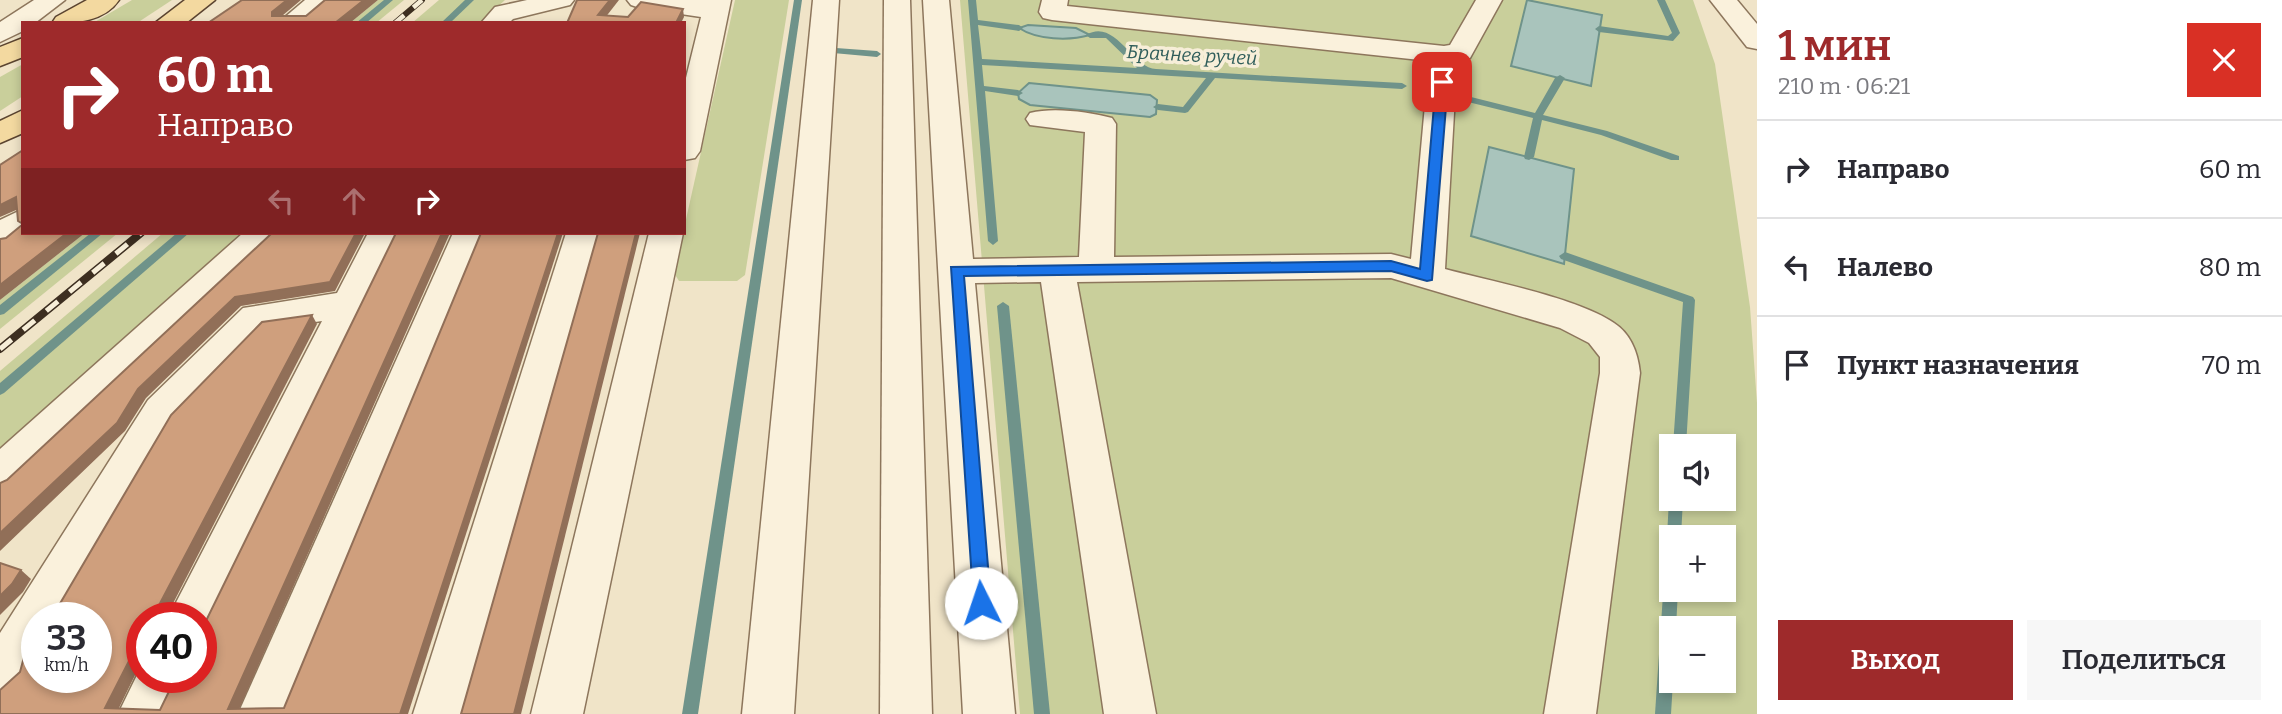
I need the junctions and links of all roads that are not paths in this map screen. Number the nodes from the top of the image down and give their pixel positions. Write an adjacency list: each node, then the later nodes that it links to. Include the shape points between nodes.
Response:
1 (52, 0): 19 (street)
2 (106, 0): 15 (main road)
3 (202, 0): 16 (main road)
4 (322, 0): 17 (street)
5 (561, 0): 18 (street, via 504,13)
6 (647, 0): 13 (street); 14 (street)
7 (826, 0): 49 (street)
8 (897, 0): 50 (street)
9 (936, 0): 36 (street)
10 (1055, 0): 22 (street, via 1052,12)
11 (1489, 0): 22 (street, via 1460,52)
12 (1723, 0): 20 (street)
13 (632, 5)
14 (717, 6): 27 (street)
15 (69, 21)
16 (171, 21)
17 (294, 21)
18 (496, 21)
19 (0, 34)
20 (1757, 41)
21 (21, 47): 23 (main road)
22 (1444, 54): 37 (street)
23 (0, 58)
24 (1041, 118): 35 (street, via 1101,124)
25 (21, 120): 26 (main road)
26 (0, 134)
27 (686, 142)
28 (21, 221): 34 (street)
29 (262, 235): 39 (street)
30 (384, 235): 38 (street)
31 (469, 235): 46 (street)
32 (582, 235): 47 (street)
33 (666, 235): 48 (street)
34 (0, 237)
35 (1076, 269): 36 (street); 37 (street, via 1391,266); 52 (street)
36 (956, 271): 51 (street)
37 (1427, 276): 53 (street, via 1573,318 1602,333 1619,354 1620,373)
38 (350, 304): 40 (street, via 256,317 162,411); 41 (street)
39 (0, 475)
40 (72, 559): 42 (street); 43 (street)
41 (200, 602)
42 (0, 634)
43 (0, 678)
44 (154, 693): 45 (street)
45 (144, 714)
46 (264, 714)
47 (439, 714)
48 (557, 714)
49 (768, 714)
50 (905, 714)
51 (989, 714)
52 (1129, 714)
53 (1570, 714)

